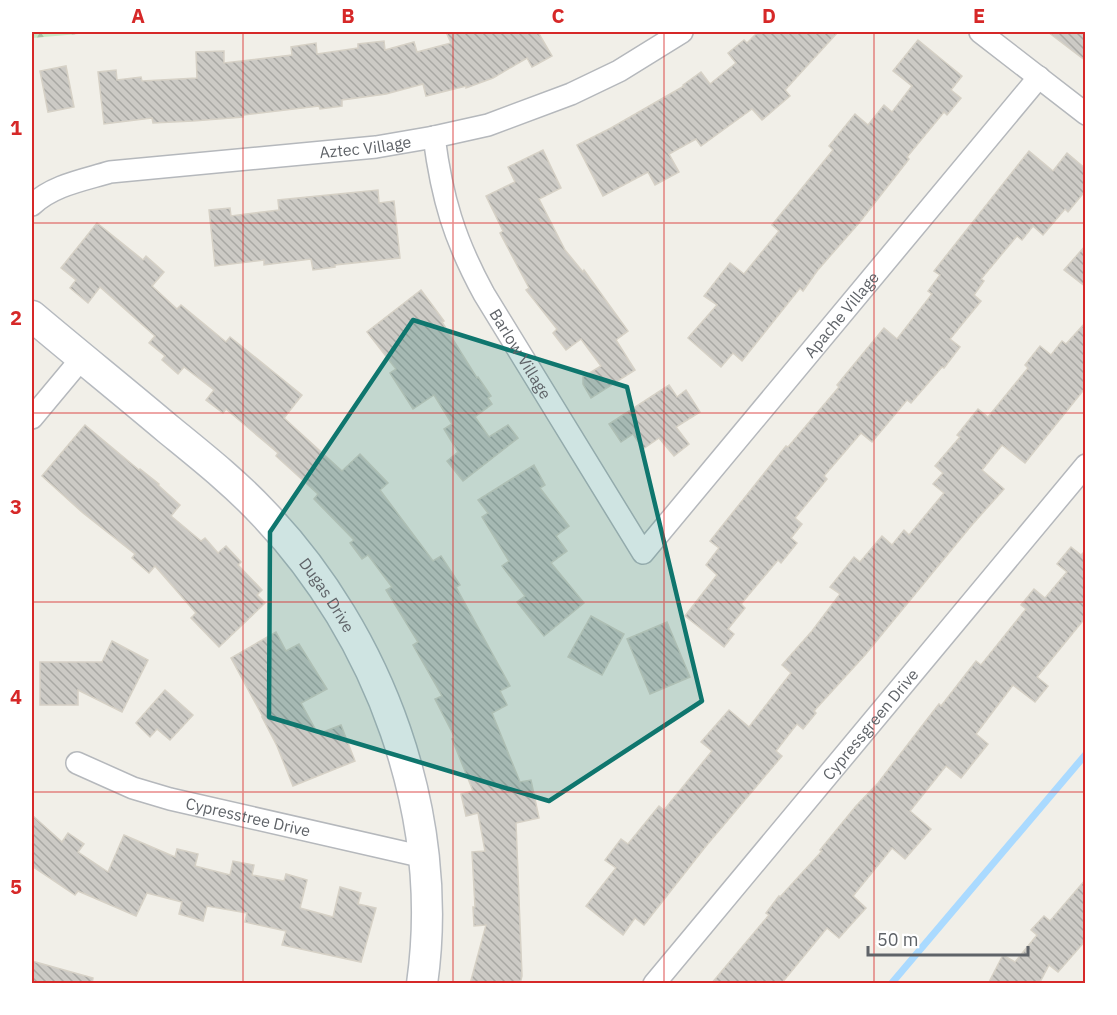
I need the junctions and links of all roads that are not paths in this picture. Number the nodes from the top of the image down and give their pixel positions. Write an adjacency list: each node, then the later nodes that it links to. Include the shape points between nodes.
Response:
1 (682, 32): 5 (street, Aztec Village, via 619,71 571,94 488,125)
2 (980, 32): 3 (street)
3 (1039, 77): 4 (street); 11 (street, Apache Village)
4 (1086, 114)
5 (434, 137): 6 (street, Aztec Village, via 376,147 110,172 52,191); 11 (street, Barlow Village, via 443,195 467,262)
6 (32, 205)
7 (32, 316): 8 (street, Dugas Drive)
8 (82, 358): 9 (street); 13 (street, Dugas Drive, via 244,494 285,537 324,588 362,654 388,713 408,772)
9 (32, 418)
10 (1086, 465): 15 (street, Cypressgreen Drive)
11 (643, 553)
12 (77, 763): 13 (street, Cypresstree Drive, via 133,788 170,799)
13 (424, 857): 14 (street, Dugas Drive, via 426,922)
14 (422, 984)
15 (654, 984)

